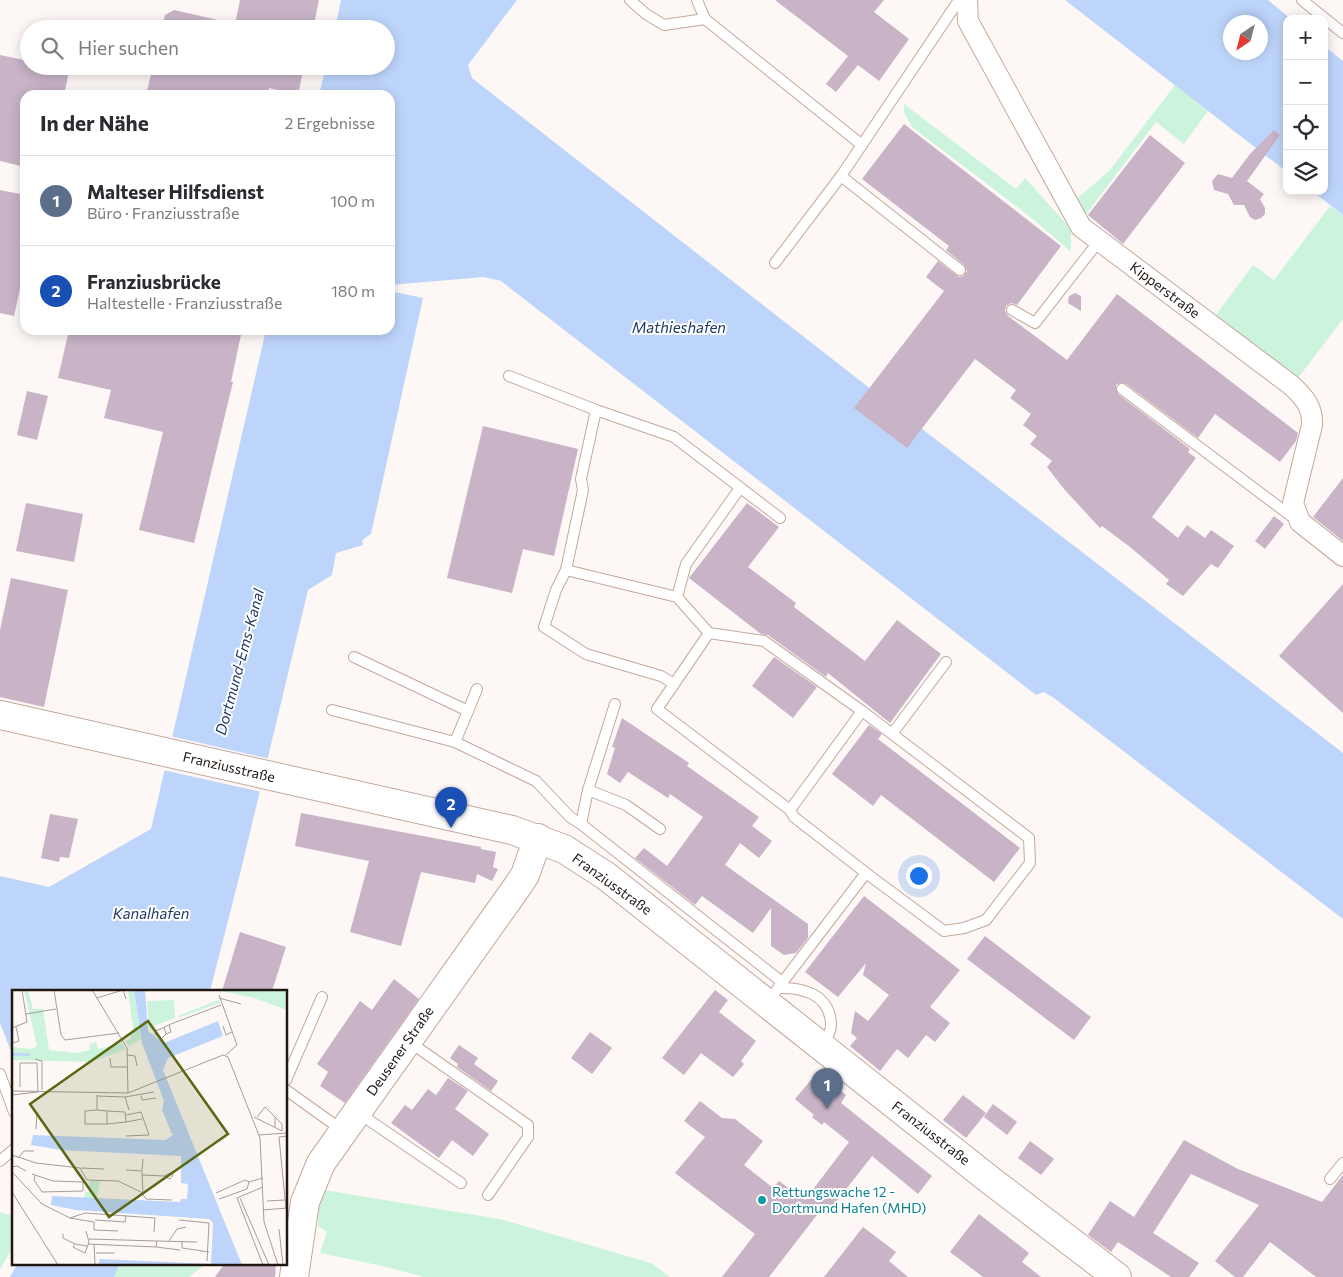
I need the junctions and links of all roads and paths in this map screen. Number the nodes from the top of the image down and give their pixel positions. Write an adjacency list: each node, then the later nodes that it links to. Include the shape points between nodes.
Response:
1 (630, 0): 6 (lane, via 664,26)
2 (697, 0): 6 (lane)
3 (959, 0): 8 (lane)
4 (967, 0): 10 (street, Kipperstraße, via 968,21 1081,228)
5 (1302, 0): 7 (lane)
6 (704, 19): 8 (lane)
7 (1343, 33)
8 (862, 145): 9 (lane)
9 (841, 176): 11 (lane); 12 (lane)
10 (1099, 241): 13 (lane, via 1035,323); 19 (street, Kipperstraße, via 1306,399 1312,425 1293,503)
11 (775, 263)
12 (960, 270)
13 (1012, 310)
14 (509, 376): 16 (lane)
15 (1122, 389): 19 (lane)
16 (596, 410): 17 (lane, via 674,437); 21 (lane, via 582,479 584,490)
17 (740, 488): 18 (lane); 22 (lane, via 686,564)
18 (780, 518)
19 (1300, 522): 20 (street)
20 (1343, 556)
21 (566, 570): 22 (lane); 26 (lane, via 544,627 586,654 662,676)
22 (677, 597): 23 (lane)
23 (709, 632): 26 (lane); 31 (lane, via 764,641)
24 (354, 657): 30 (lane)
25 (946, 662): 33 (lane)
26 (674, 684): 36 (lane, via 657,709)
27 (477, 689): 30 (lane)
28 (615, 704): 35 (lane)
29 (332, 710): 34 (lane)
30 (468, 711): 34 (lane)
31 (862, 711): 33 (lane); 36 (lane)
32 (0, 715): 39 (main road, Franziusstraße)
33 (892, 734): 40 (lane, via 1029,838 1030,863 986,920 944,931)
34 (455, 742): 37 (lane, via 536,781 570,817)
35 (588, 790): 37 (lane); 38 (lane, via 626,806)
36 (790, 810): 40 (lane, via 794,817)
37 (581, 824): 41 (lane)
38 (660, 829)
39 (538, 838): 41 (main road, Franziusstraße, via 588,863); 43 (main road, Deusener Straße, via 525,875)
40 (866, 873): 41 (lane)
41 (776, 991): 44 (main road, Franziusstraße); 44 (lane, via 795,987 808,990 819,999 832,1024)
42 (322, 997): 46 (lane)
43 (407, 1040): 49 (main road, Deusener Straße); 55 (lane, via 528,1125 528,1137)
44 (823, 1048): 57 (main road, Franziusstraße)
45 (0, 1074): 48 (lane)
46 (288, 1075)
47 (288, 1091): 49 (lane)
48 (12, 1107)
49 (350, 1121): 54 (lane); 56 (main road, Deusener Straße, via 321,1163 307,1192)
50 (12, 1151): 51 (lane)
51 (0, 1161)
52 (1343, 1163): 53 (lane)
53 (1330, 1180)
54 (461, 1183)
55 (488, 1195)
56 (294, 1277)
57 (1117, 1277)

